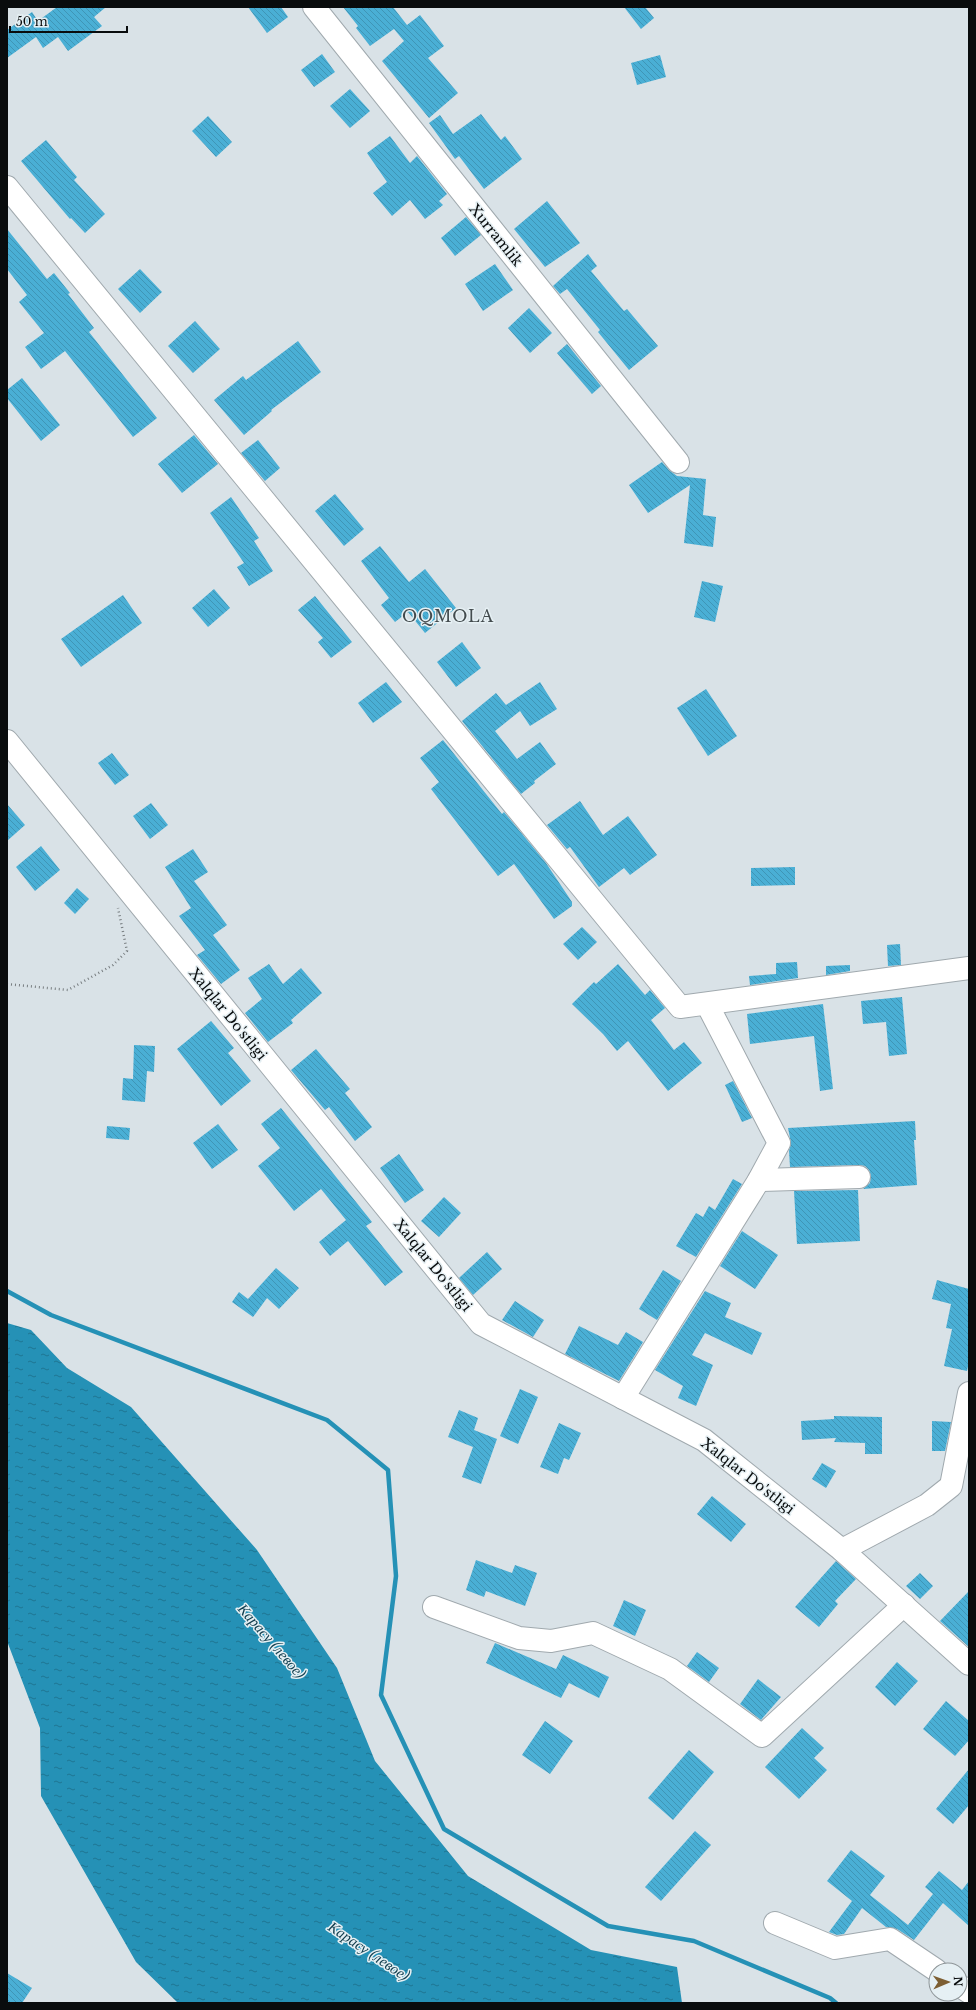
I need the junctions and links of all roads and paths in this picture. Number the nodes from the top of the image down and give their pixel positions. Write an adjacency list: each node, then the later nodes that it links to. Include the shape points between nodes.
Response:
1 (314, 7): 3 (street, Xurramlik)
2 (7, 187): 8 (street, via 680,1007)
3 (678, 462)
4 (7, 741): 12 (street, Xalqlar Do'stligi, via 481,1324)
5 (116, 901): 7 (path, via 127,951 113,965 68,990)
6 (969, 968): 8 (street)
7 (7, 984)
8 (707, 1004): 10 (street, via 779,1143)
9 (859, 1177): 10 (street)
10 (759, 1180): 12 (street)
11 (969, 1393): 13 (street, via 951,1486 927,1505)
12 (623, 1398): 13 (street, Xalqlar Do'stligi, via 704,1440)
13 (842, 1550): 14 (street, Xalqlar Do'stligi)
14 (904, 1605): 15 (street, via 762,1736 670,1670 593,1633 551,1641 519,1638); 16 (street, Xalqlar Do'stligi)
15 (434, 1608)
16 (969, 1664)
17 (775, 1923): 18 (street, via 835,1948 890,1939)
18 (928, 1965)

